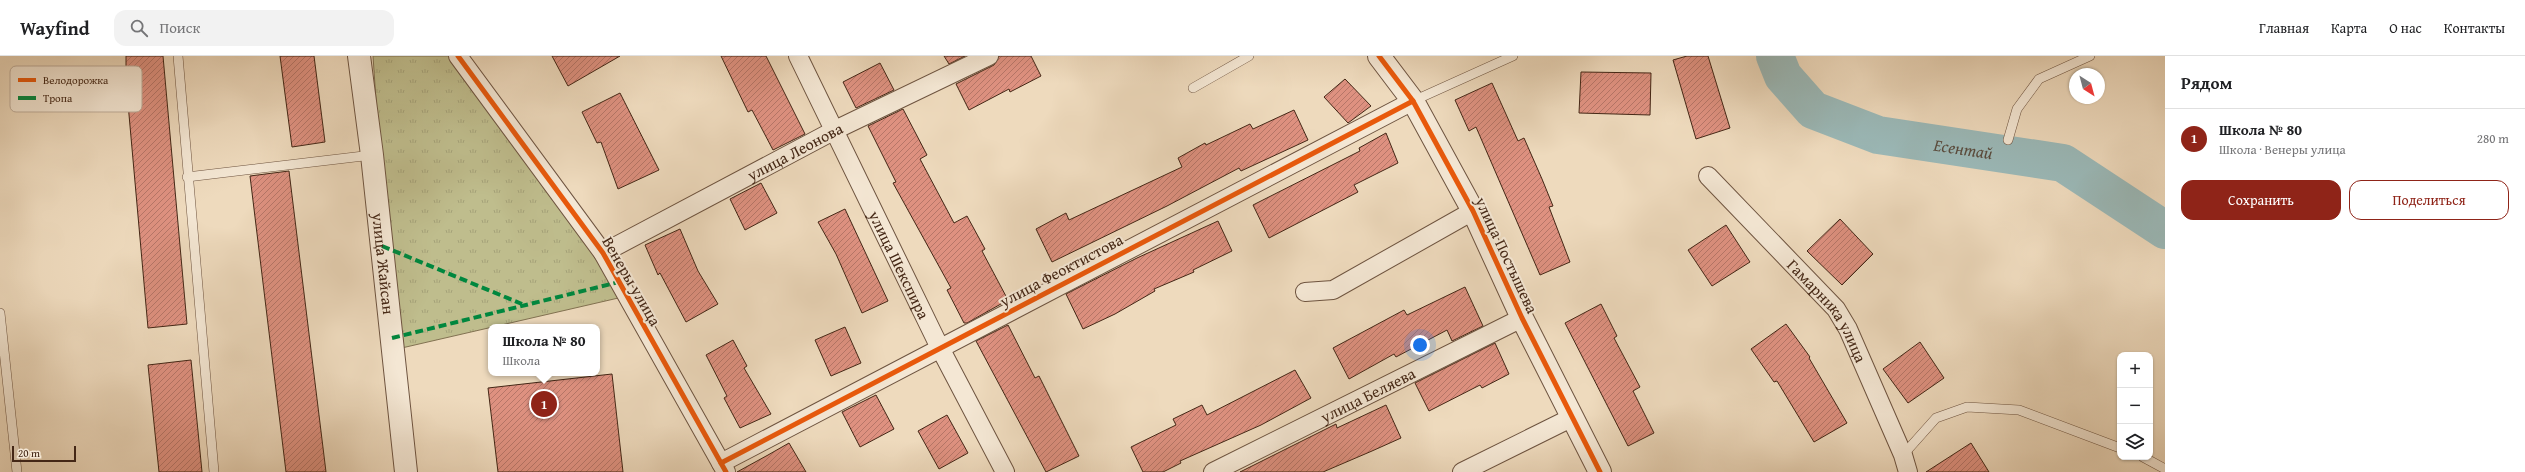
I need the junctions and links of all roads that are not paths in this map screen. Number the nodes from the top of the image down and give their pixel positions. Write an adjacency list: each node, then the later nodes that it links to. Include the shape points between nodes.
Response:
1 (178, 56): 15 (lane)
2 (359, 56): 14 (street, улица Жайсан)
3 (458, 56): 18 (street, Венеры улица)
4 (798, 56): 12 (street, улица Шекспира)
5 (989, 56): 12 (street, улица Леонова)
6 (1250, 56): 10 (lane)
7 (1379, 56): 11 (street, улица Постышева)
8 (1513, 56): 11 (lane)
9 (2090, 56): 13 (lane, via 2039,79 2017,109)
10 (1193, 88)
11 (1413, 101): 17 (street, улица Постышева); 22 (street, улица Феоктистова)
12 (835, 130): 18 (street, улица Леонова); 22 (street, улица Шекспира)
13 (2008, 140)
14 (372, 155): 15 (lane); 31 (street, улица Жайсан)
15 (187, 176): 30 (lane)
16 (1708, 176): 25 (street, Гамарника улица, via 1836,309 1848,329)
17 (1473, 211): 19 (street, via 1333,290); 21 (street, улица Постышева)
18 (603, 253): 27 (street, Венеры улица)
19 (1305, 292)
20 (0, 313): 29 (lane)
21 (1522, 318): 23 (street, улица Постышева); 33 (street, улица Беляева)
22 (940, 348): 27 (street, улица Феоктистова); 32 (street, улица Шекспира)
23 (1573, 417): 34 (street); 35 (street, улица Постышева)
24 (2117, 447): 25 (lane, via 2019,410 1967,407 1936,418)
25 (1903, 455): 36 (street, Гамарника улица)
26 (2148, 460): 28 (lane)
27 (723, 468)
28 (2165, 469)
29 (17, 472)
30 (214, 472)
31 (406, 472)
32 (1005, 472)
33 (1212, 472)
34 (1462, 472)
35 (1600, 472)
36 (1908, 472)

